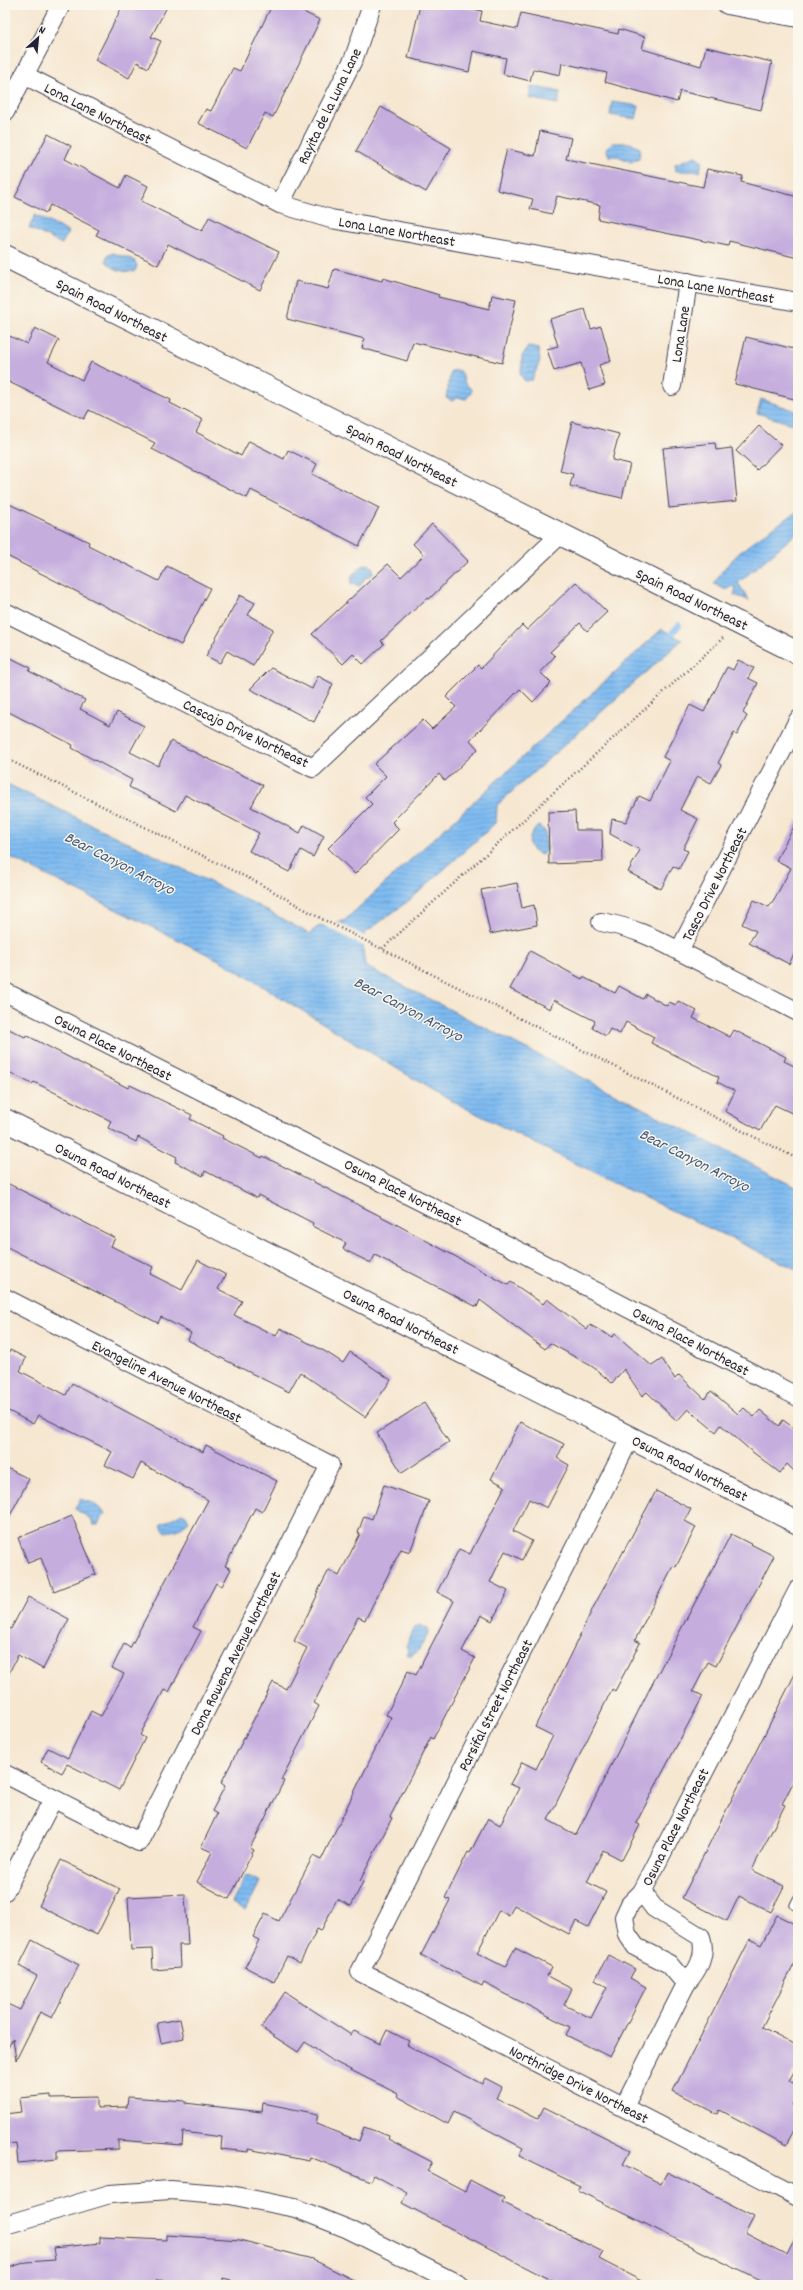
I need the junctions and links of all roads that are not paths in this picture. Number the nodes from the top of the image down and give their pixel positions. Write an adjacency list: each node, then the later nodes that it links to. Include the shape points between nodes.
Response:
1 (61, 5): 5 (street)
2 (372, 5): 7 (street, Rayita de la Luna Lane, via 354,58)
3 (727, 5): 4 (street)
4 (798, 18)
5 (24, 75): 6 (street); 7 (street, Lona Lane Northeast)
6 (5, 112)
7 (280, 204): 9 (street, Lona Lane Northeast, via 331,219)
8 (5, 256): 12 (street, Spain Road Northeast)
9 (688, 282): 10 (street, Lona Lane Northeast); 11 (street, Lona Lane)
10 (798, 302)
11 (672, 386)
12 (561, 534): 13 (street, Cascajo Drive Northeast, via 313,768); 14 (street, Spain Road Northeast)
13 (5, 612)
14 (798, 654)
15 (798, 720): 17 (street, Tasco Drive Northeast)
16 (601, 922): 17 (street, via 627,926)
17 (679, 951): 19 (street, Tasco Drive Northeast)
18 (5, 992): 22 (street, Osuna Place Northeast, via 495,1239)
19 (798, 1012)
20 (5, 1120): 23 (street, Osuna Road Northeast)
21 (5, 1298): 24 (street, Evangeline Avenue Northeast)
22 (798, 1397)
23 (630, 1438): 25 (street, Osuna Road Northeast); 33 (street, Parsifal Street Northeast)
24 (330, 1464): 28 (street, Dona Rowena Avenue Northeast, via 139,1842)
25 (798, 1523)
26 (798, 1590): 30 (street, Osuna Place Northeast)
27 (5, 1774): 28 (street)
28 (53, 1799): 29 (street)
29 (5, 1891)
30 (642, 1892): 34 (street, via 630,1904 624,1917 627,1934 636,1947 669,1964); 34 (street, Osuna Place Northeast, via 654,1908 701,1937 705,1948 696,1972)
31 (798, 1899): 32 (lane, via 795,1905)
32 (798, 1906)
33 (360, 1972): 35 (street, Northridge Drive Northeast)
34 (686, 1984): 35 (street, Osuna Place Northeast)
35 (624, 2107): 36 (street, Northridge Drive Northeast)
36 (798, 2196)
37 (5, 2225): 38 (street, via 110,2194 171,2190 230,2195 295,2208 348,2229)
38 (460, 2285)

